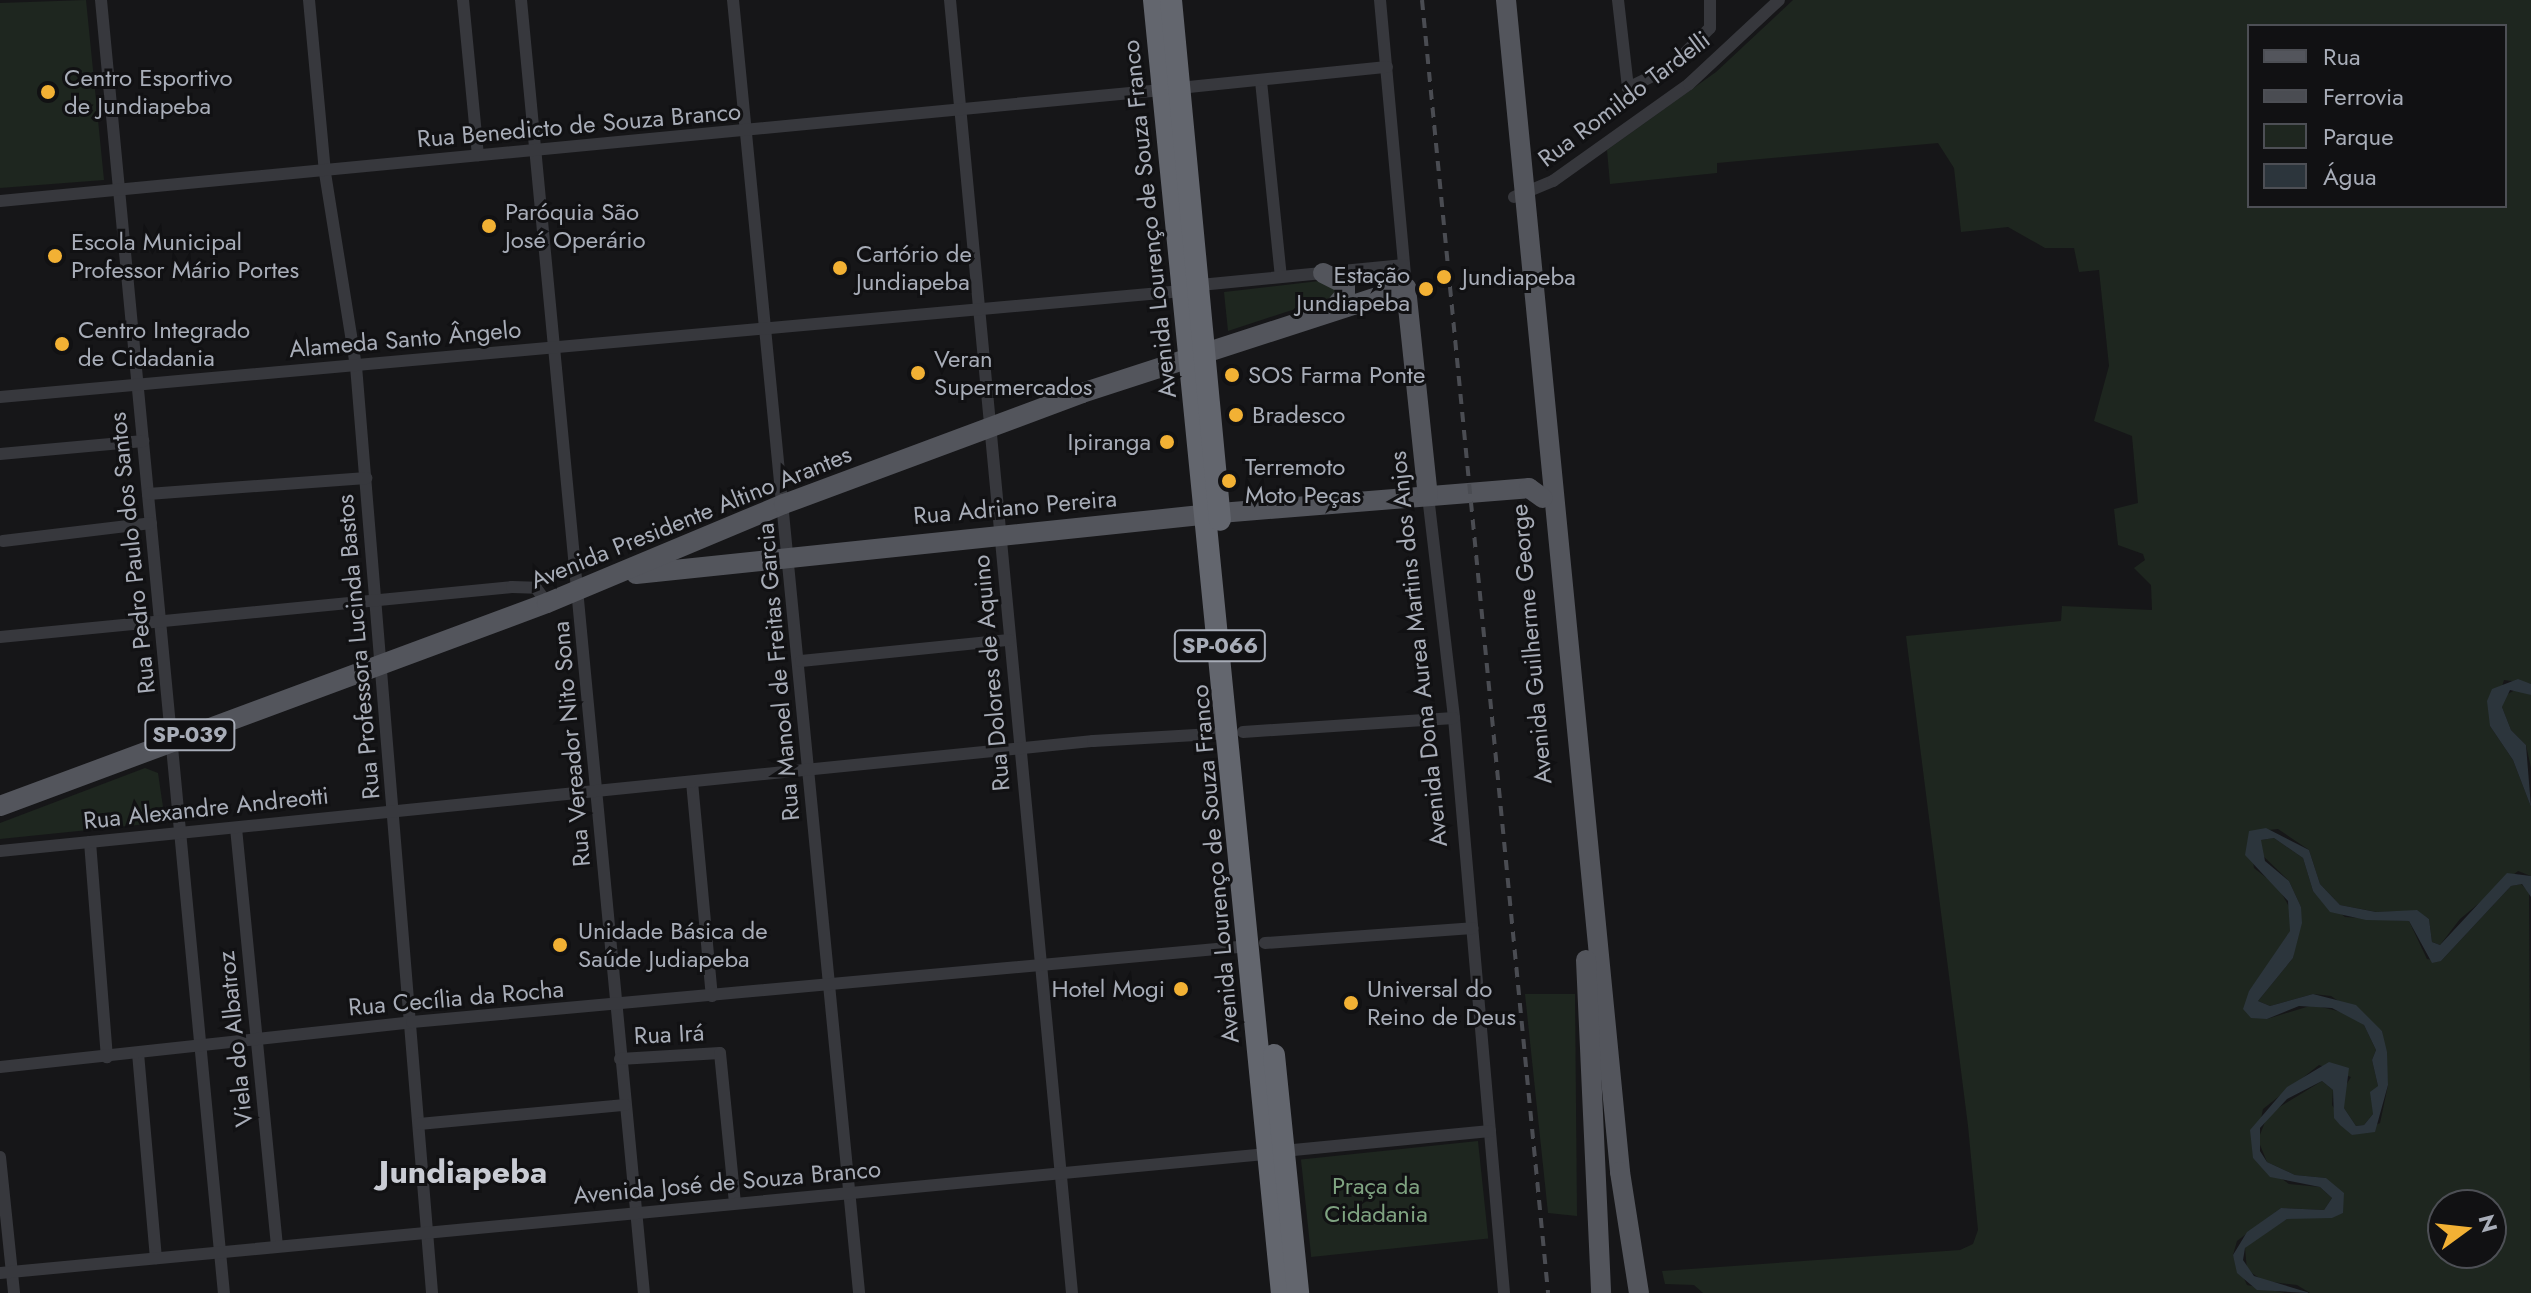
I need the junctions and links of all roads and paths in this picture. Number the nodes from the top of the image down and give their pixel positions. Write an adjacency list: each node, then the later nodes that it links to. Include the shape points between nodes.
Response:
1 (101, 0): 23 (street, Rua Pedro Paulo dos Santos)
2 (309, 0): 22 (street, Rua Professora Lucinda Bastos)
3 (463, 0): 21 (street)
4 (521, 0): 20 (street, Rua Vereador Nito Sona)
5 (733, 0): 19 (street, Rua Manoel de Freitas Garcia)
6 (950, 0): 18 (street, Rua Dolores de Aquino)
7 (1154, 0): 17 (highway, Avenida Lourenço de Souza Franco / SP-066)
8 (1171, 0): 17 (highway, Avenida Lourenço de Souza Franco / SP-066)
9 (1380, 0): 15 (street, Avenida Dona Aurea Martins dos Anjos)
10 (1496, 0): 24 (main road, Avenida Guilherme George)
11 (1506, 0): 24 (main road, Avenida Guilherme George)
12 (1618, 0): 13 (street, via 1628,88 1671,67 1710,28)
13 (1710, 0)
14 (1779, 0): 24 (street, Rua Romildo Tardelli, via 1689,84)
15 (1387, 67): 16 (street, Rua Benedicto de Souza Branco); 26 (street, Avenida Dona Aurea Martins dos Anjos)
16 (1261, 81): 17 (street, Rua Benedicto de Souza Branco); 28 (street)
17 (1171, 89): 18 (street, Rua Benedicto de Souza Branco); 29 (highway, Avenida Lourenço de Souza Franco / SP-066)
18 (959, 108): 19 (street, Rua Benedicto de Souza Branco); 32 (street, Rua Dolores de Aquino)
19 (747, 132): 20 (street, Rua Benedicto de Souza Branco); 33 (street, Rua Manoel de Freitas Garcia)
20 (535, 149): 21 (street, Rua Benedicto de Souza Branco); 34 (street, Rua Vereador Nito Sona)
21 (478, 155): 22 (street, Rua Benedicto de Souza Branco)
22 (325, 173): 23 (street, Rua Benedicto de Souza Branco); 36 (street, Rua Professora Lucinda Bastos)
23 (119, 190): 25 (street, Rua Benedicto de Souza Branco); 37 (street, Rua Pedro Paulo dos Santos)
24 (1520, 196): 43 (main road, Avenida Guilherme George); 102 (main road, Avenida Guilherme George)
25 (0, 201)
26 (1404, 265): 27 (street, Alameda Santo Ângelo); 30 (street, Avenida Dona Aurea Martins dos Anjos)
27 (1323, 273): 28 (street, Alameda Santo Ângelo); 31 (main road, via 1345,284 1345,295)
28 (1281, 277): 29 (street, Alameda Santo Ângelo)
29 (1191, 288): 32 (street, Alameda Santo Ângelo); 35 (highway, Avenida Lourenço de Souza Franco / SP-066)
30 (1406, 288): 31 (main road, Avenida Presidente Altino Arantes); 45 (main road, Avenida Dona Aurea Martins dos Anjos)
31 (1334, 308): 35 (main road, Avenida Presidente Altino Arantes)
32 (978, 310): 33 (street, Alameda Santo Ângelo); 39 (street, Rua Dolores de Aquino)
33 (766, 329): 34 (street, Alameda Santo Ângelo); 46 (street, Rua Manoel de Freitas Garcia)
34 (554, 348): 36 (street, Alameda Santo Ângelo); 53 (street, Rua Vereador Nito Sona)
35 (1197, 354): 39 (main road, Avenida Presidente Altino Arantes); 47 (highway, Avenida Lourenço de Souza Franco / SP-066)
36 (356, 366): 37 (street, Alameda Santo Ângelo); 42 (street, Rua Professora Lucinda Bastos)
37 (138, 385): 38 (street, Alameda Santo Ângelo); 40 (street, Rua Pedro Paulo dos Santos)
38 (0, 397)
39 (989, 430): 46 (main road, Avenida Presidente Altino Arantes); 49 (street, Rua Dolores de Aquino)
40 (143, 441): 41 (street); 44 (street, Rua Pedro Paulo dos Santos)
41 (0, 454)
42 (366, 478): 44 (street); 54 (street, Rua Professora Lucinda Bastos)
43 (1538, 487): 45 (main road, Rua Adriano Pereira); 103 (main road, Avenida Guilherme George, via 1592,1028)
44 (148, 494): 48 (street, Rua Pedro Paulo dos Santos)
45 (1428, 496): 47 (main road, Rua Adriano Pereira); 61 (street, Avenida Dona Aurea Martins dos Anjos)
46 (784, 504): 51 (street, Rua Manoel de Freitas Garcia); 52 (main road, Avenida Presidente Altino Arantes)
47 (1212, 514): 49 (main road, Rua Adriano Pereira); 62 (highway, Avenida Lourenço de Souza Franco / SP-066)
48 (151, 523): 50 (street); 56 (street, Rua Pedro Paulo dos Santos)
49 (1000, 535): 51 (main road, Rua Adriano Pereira); 58 (street, Rua Dolores de Aquino)
50 (3, 541)
51 (790, 555): 52 (main road, Rua Adriano Pereira); 59 (street, Rua Manoel de Freitas Garcia)
52 (608, 578): 53 (main road, Avenida Presidente Altino Arantes / SP-039)
53 (581, 589): 55 (main road, Avenida Presidente Altino Arantes / SP-039); 67 (street, Rua Vereador Nito Sona)
54 (375, 598): 55 (street, via 512,587 536,588); 56 (street); 60 (street, Rua Professora Lucinda Bastos)
55 (547, 603): 60 (main road, Avenida Presidente Altino Arantes / SP-039)
56 (161, 622): 57 (street); 63 (street, Rua Pedro Paulo dos Santos)
57 (0, 637)
58 (1009, 640): 59 (street); 64 (street, Rua Dolores de Aquino)
59 (801, 661): 65 (street, Rua Manoel de Freitas Garcia)
60 (381, 665): 63 (main road, Avenida Presidente Altino Arantes / SP-039); 69 (street, Rua Professora Lucinda Bastos)
61 (1454, 718): 62 (street, Rua Alexandre Andreotti); 74 (street, Avenida Dona Aurea Martins dos Anjos)
62 (1236, 732): 64 (street, Rua Alexandre Andreotti); 75 (highway, Avenida Lourenço de Souza Franco / SP-066)
63 (173, 741): 68 (main road, Avenida Presidente Altino Arantes / SP-039); 71 (street, Rua Pedro Paulo dos Santos)
64 (1020, 749): 65 (street, Rua Alexandre Andreotti); 76 (street, Rua Dolores de Aquino)
65 (809, 770): 66 (street, Rua Alexandre Andreotti); 77 (street, Rua Manoel de Freitas Garcia)
66 (692, 782): 67 (street, Rua Alexandre Andreotti); 78 (street)
67 (596, 792): 69 (street, Rua Alexandre Andreotti); 79 (street, Rua Vereador Nito Sona)
68 (0, 806)
69 (394, 811): 70 (street, Rua Alexandre Andreotti); 80 (street, Rua Professora Lucinda Bastos)
70 (236, 828): 71 (street, Rua Alexandre Andreotti); 81 (street, Viela do Albatroz)
71 (181, 833): 72 (street, Rua Alexandre Andreotti); 82 (street, Rua Pedro Paulo dos Santos)
72 (90, 842): 73 (street, Rua Alexandre Andreotti); 84 (street)
73 (0, 851)
74 (1472, 928): 75 (street, Rua Cecília da Rocha); 89 (street, Avenida Dona Aurea Martins dos Anjos)
75 (1257, 945): 76 (street, Rua Cecília da Rocha); 90 (highway, Avenida Lourenço de Souza Franco / SP-066)
76 (1040, 963): 77 (street, Rua Cecília da Rocha); 92 (street, Rua Dolores de Aquino)
77 (829, 984): 78 (street, Rua Cecília da Rocha); 93 (street, Rua Manoel de Freitas Garcia)
78 (712, 996): 79 (street, Rua Cecília da Rocha)
79 (615, 1006): 80 (street, Rua Cecília da Rocha); 85 (street, Rua Vereador Nito Sona)
80 (412, 1022): 81 (street, Rua Cecília da Rocha); 88 (street, Rua Professora Lucinda Bastos)
81 (257, 1042): 82 (street, Rua Cecília da Rocha); 97 (street, Viela do Albatroz)
82 (201, 1047): 83 (street, Rua Cecília da Rocha); 98 (street, Rua Pedro Paulo dos Santos)
83 (138, 1053): 84 (street, Rua Cecília da Rocha); 99 (street)
84 (107, 1057): 86 (street, Rua Cecília da Rocha)
85 (620, 1059): 87 (street, Rua Vereador Nito Sona); 94 (street, Rua Irá, via 720,1053)
86 (0, 1067)
87 (625, 1105): 88 (street); 95 (street, Rua Vereador Nito Sona)
88 (419, 1124): 96 (street, Rua Professora Lucinda Bastos)
89 (1490, 1131): 90 (street, Avenida José de Souza Branco); 112 (street, Avenida Dona Aurea Martins dos Anjos)
90 (1275, 1153): 92 (street, Avenida José de Souza Branco); 100 (highway, Avenida Lourenço de Souza Franco / SP-066)
91 (0, 1157): 101 (street)
92 (1059, 1173): 93 (street, Avenida José de Souza Branco); 109 (street, Rua Dolores de Aquino)
93 (849, 1192): 94 (street, Avenida José de Souza Branco); 108 (street, Rua Manoel de Freitas Garcia)
94 (735, 1202): 95 (street, Avenida José de Souza Branco)
95 (635, 1211): 96 (street, Avenida José de Souza Branco); 107 (street, Rua Vereador Nito Sona)
96 (429, 1232): 97 (street, Avenida José de Souza Branco); 106 (street, Rua Professora Lucinda Bastos)
97 (277, 1246): 98 (street, Avenida José de Souza Branco)
98 (220, 1252): 99 (street, Avenida José de Souza Branco); 105 (street, Rua Pedro Paulo dos Santos)
99 (156, 1258): 101 (street, Avenida José de Souza Branco)
100 (1287, 1265): 110 (highway, Avenida Lourenço de Souza Franco / SP-066); 111 (highway, Avenida Lourenço de Souza Franco / SP-066)
101 (6, 1273): 104 (street)
102 (1636, 1284)
103 (1601, 1289)
104 (14, 1293)
105 (224, 1293)
106 (432, 1293)
107 (644, 1293)
108 (859, 1293)
109 (1072, 1293)
110 (1282, 1293)
111 (1298, 1293)
112 (1504, 1293)

